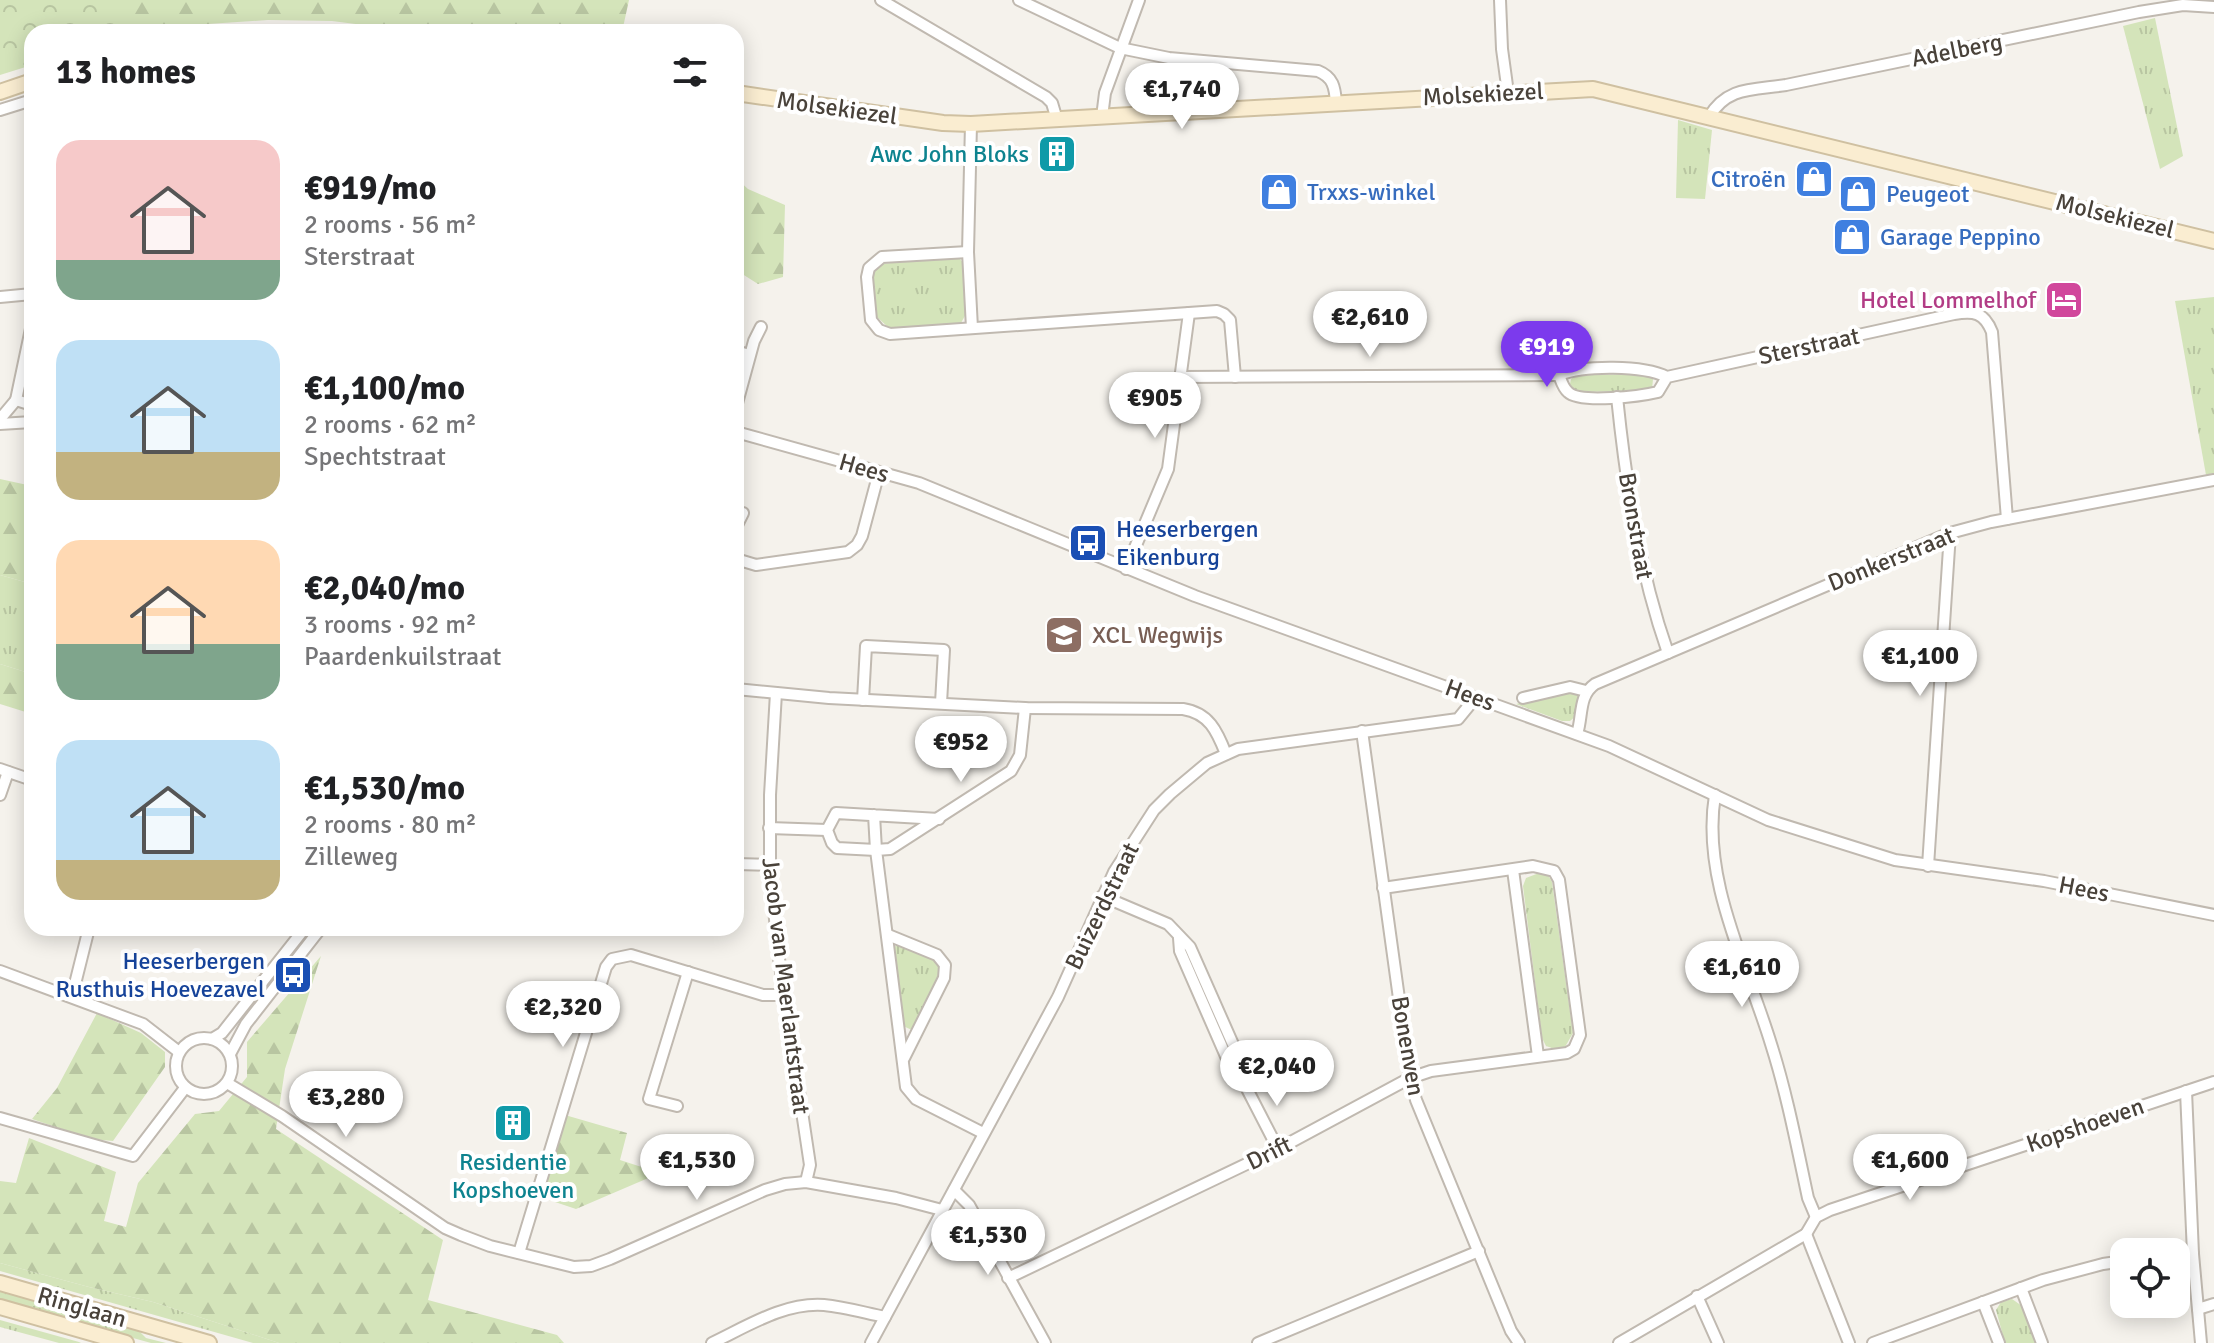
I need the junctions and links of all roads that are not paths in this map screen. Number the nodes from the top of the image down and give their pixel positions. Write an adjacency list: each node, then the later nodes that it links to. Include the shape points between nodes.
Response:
1 (881, 0): 17 (street, via 1046,97)
2 (1019, 0): 7 (street)
3 (1139, 0): 7 (street)
4 (1500, 0): 10 (street)
5 (2198, 2): 6 (street, Adelberg); 16 (street, Adelberg, via 1732,93)
6 (2214, 7)
7 (1120, 48): 13 (street, via 1169,58 1318,71 1333,83); 15 (street)
8 (24, 84): 9 (main road)
9 (0, 92)
10 (1508, 93): 13 (main road, Molsekiezel); 16 (main road, Molsekiezel, via 1593,89)
11 (744, 94): 18 (main road, Molsekiezel)
12 (24, 102): 14 (street)
13 (1336, 103): 15 (main road, Molsekiezel)
14 (0, 110)
15 (1102, 117): 17 (main road, Molsekiezel)
16 (1709, 117): 19 (main road, Molsekiezel)
17 (1057, 120): 18 (main road, Molsekiezel)
18 (971, 124): 20 (street)
19 (2214, 241)
20 (968, 252): 25 (street); 25 (street, via 882,257 867,277 871,320 879,330 890,334)
21 (24, 295): 22 (street)
22 (0, 297)
23 (1189, 313): 25 (street); 31 (street); 32 (street, via 1217,311 1230,320)
24 (761, 327): 27 (street)
25 (972, 328)
26 (744, 353): 27 (street)
27 (749, 355): 29 (street)
28 (24, 362): 35 (street)
29 (744, 375)
30 (1559, 375): 32 (street, Sterstraat); 33 (street, Sterstraat, via 1571,370 1641,369); 34 (street, Sterstraat, via 1576,397)
31 (1181, 377): 32 (street, Sterstraat); 45 (street, via 1168,469)
32 (1235, 377)
33 (1667, 377): 34 (street, Sterstraat, via 1658,392); 42 (street, Sterstraat, via 1975,312 1992,332)
34 (1617, 397): 46 (street, Bronstraat, via 1647,592)
35 (16, 400): 36 (street); 37 (street)
36 (24, 402)
37 (0, 421): 38 (street)
38 (24, 422)
39 (744, 434): 40 (street, Hees)
40 (879, 472): 44 (street, via 862,536 848,552 756,565); 45 (street, Hees, via 919,483)
41 (2214, 480): 42 (street, Donkerstraat)
42 (2007, 519): 43 (street, Donkerstraat)
43 (1950, 533): 46 (street, Donkerstraat); 69 (street)
44 (744, 561)
45 (1126, 569): 50 (street, Hees)
46 (1668, 653): 48 (street, Donkerstraat)
47 (744, 690): 49 (street)
48 (1586, 691): 51 (street, Donkerstraat, via 1570,687); 56 (street)
49 (776, 693): 52 (street); 64 (street, Jacob van Maerlantstraat)
50 (1476, 697): 55 (street, Buizerdstraat, via 1458,719); 56 (street, Hees)
51 (1523, 698)
52 (863, 700): 53 (street); 53 (street, via 866,646 944,650)
53 (941, 703): 54 (street)
54 (1025, 708): 57 (street, via 1195,711 1216,729); 63 (street, via 1018,763)
55 (1362, 731): 57 (street, Buizerdstraat); 71 (street, Bonenven)
56 (1577, 734): 61 (street, Hees)
57 (1226, 754): 72 (street, Buizerdstraat, via 1187,778 1154,810)
58 (4, 770): 59 (street); 60 (street)
59 (24, 777)
60 (0, 795)
61 (1715, 795): 69 (street, Hees, via 1768,820); 101 (street, via 1713,848 1724,900 1776,1060)
62 (874, 815): 63 (street); 65 (street, via 836,813); 66 (street)
63 (939, 819): 66 (street, via 890,849)
64 (769, 828): 65 (street); 68 (street, Jacob van Maerlantstraat)
65 (827, 830): 66 (street, via 837,848)
66 (876, 850): 74 (street)
67 (744, 864): 68 (street)
68 (770, 865): 80 (street, Jacob van Maerlantstraat)
69 (1928, 866): 73 (street, Hees, via 2044,881)
70 (1513, 870): 71 (street, Drift); 87 (street); 87 (street, Drift, via 1554,871 1572,973 1578,1044 1567,1053)
71 (1383, 888): 89 (street, Bonenven)
72 (1102, 896): 96 (street, Buizerdstraat, via 1058,997); 97 (street, via 1168,924 1179,938 1232,1070)
73 (2214, 915)
74 (888, 935): 88 (street); 88 (street, via 937,955 945,965 944,978)
75 (87, 936): 81 (street)
76 (307, 936): 82 (street)
77 (309, 936): 83 (street)
78 (0, 971): 81 (street)
79 (688, 972): 80 (street, via 763,995); 94 (street, via 649,1099); 104 (street, via 631,955 612,959 606,967)
80 (786, 995): 98 (street, Jacob van Maerlantstraat, via 810,1165)
81 (72, 996): 85 (street, via 143,1024)
82 (250, 997): 83 (street); 84 (street)
83 (261, 1005): 86 (street)
84 (212, 1039): 85 (street, via 193,1040); 86 (street)
85 (179, 1052): 92 (street, via 177,1075)
86 (230, 1054): 91 (street)
87 (1538, 1056): 89 (street, Drift)
88 (904, 1058): 96 (street, via 909,1093)
89 (1410, 1078): 97 (street, Drift); 103 (street, Bonenven)
90 (2214, 1082): 93 (street, Kopshoeven)
91 (227, 1083): 92 (street, via 207,1095); 104 (street, via 445,1228)
92 (185, 1088): 95 (street, via 133,1156)
93 (2186, 1091): 101 (street, Kopshoeven); 106 (street)
94 (677, 1106)
95 (0, 1118)
96 (983, 1133): 99 (street, Buizerdstraat)
97 (1278, 1149): 108 (street, Drift)
98 (806, 1182): 100 (street); 104 (street, via 765,1190 591,1266)
99 (954, 1190): 100 (street, Buizerdstraat); 108 (street, via 969,1205)
100 (942, 1210): 116 (street, Buizerdstraat)
101 (1816, 1217): 102 (street)
102 (1806, 1234): 111 (street); 126 (street)
103 (1479, 1251): 122 (street); 123 (street, Bonenven)
104 (519, 1253)
105 (2190, 1254): 106 (street)
106 (2193, 1254): 115 (street)
107 (2110, 1264): 110 (street)
108 (1008, 1278): 121 (street)
109 (0, 1283): 118 (main road, Ringlaan)
110 (2021, 1288): 112 (street); 129 (street)
111 (1697, 1296): 124 (street); 125 (street)
112 (1983, 1302): 127 (street); 128 (street)
113 (2214, 1304): 115 (street)
114 (0, 1307): 117 (main road, Ringlaan)
115 (2198, 1309): 130 (street)
116 (885, 1317): 119 (street, via 839,1307 800,1306); 120 (street, Buizerdstraat)
117 (126, 1343)
118 (209, 1343)
119 (712, 1343)
120 (871, 1343)
121 (1045, 1343)
122 (1258, 1343)
123 (1519, 1343)
124 (1619, 1343)
125 (1718, 1343)
126 (1849, 1343)
127 (1873, 1343)
128 (1999, 1343)
129 (2042, 1343)
130 (2201, 1343)

